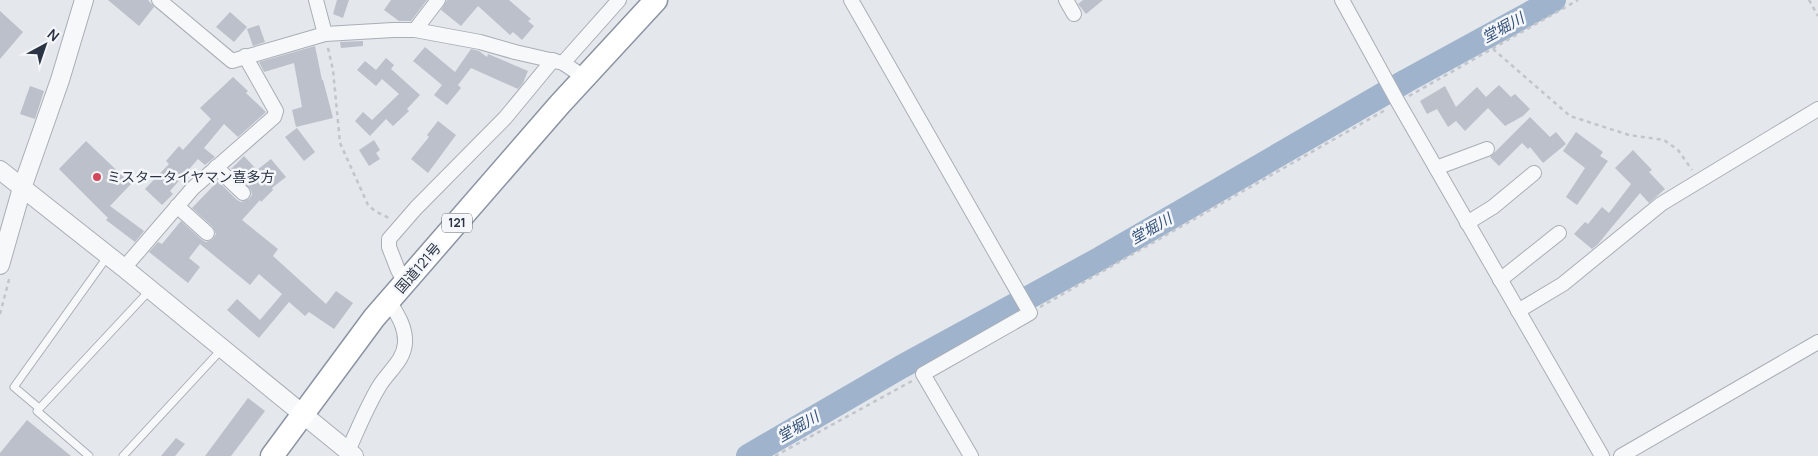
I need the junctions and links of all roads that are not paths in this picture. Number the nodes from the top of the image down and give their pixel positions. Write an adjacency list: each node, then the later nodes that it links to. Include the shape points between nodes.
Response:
1 (84, 0): 22 (street)
2 (159, 0): 13 (street, via 232,61)
3 (316, 0): 12 (street)
4 (438, 0): 11 (street)
5 (619, 0): 14 (street)
6 (656, 0): 15 (highway, 国道121号 / 121)
7 (851, 0): 44 (street, via 1030,313 923,374)
8 (1066, 0): 10 (street)
9 (1342, 0): 19 (street)
10 (1074, 14)
11 (415, 30): 12 (street); 14 (street)
12 (325, 34): 13 (street)
13 (245, 56): 18 (street, via 276,111 274,117)
14 (558, 62): 15 (street); 32 (street, via 390,239 389,247)
15 (584, 77): 32 (highway, 国道121号 / 121)
16 (1818, 109): 35 (street, via 1661,204 1563,284)
17 (1487, 149): 19 (street)
18 (216, 167): 23 (street); 24 (street)
19 (1436, 168): 25 (street)
20 (0, 170): 22 (street)
21 (1534, 174): 25 (street)
22 (22, 188): 29 (street); 30 (street)
23 (243, 193)
24 (177, 206): 26 (street); 30 (street)
25 (1467, 223): 31 (street)
26 (207, 233)
27 (1559, 233): 31 (street)
28 (105, 260): 38 (lane, via 14,387)
29 (0, 266)
30 (124, 268): 33 (street)
31 (1500, 280): 35 (street)
32 (405, 283): 34 (highway, 国道121号 / 121)
33 (150, 290): 37 (street); 38 (lane)
34 (389, 301): 39 (highway, 国道121号 / 121); 40 (street, via 405,338 403,355 368,408)
35 (1518, 311): 45 (street)
36 (1818, 342): 46 (street)
37 (222, 349): 39 (street); 42 (lane)
38 (39, 408): 41 (lane, via 37,411)
39 (302, 414): 40 (street); 43 (highway, 国道121号 / 121)
40 (351, 454)
41 (89, 456)
42 (123, 456)
43 (272, 456)
44 (971, 456)
45 (1602, 456)
46 (1621, 456)

